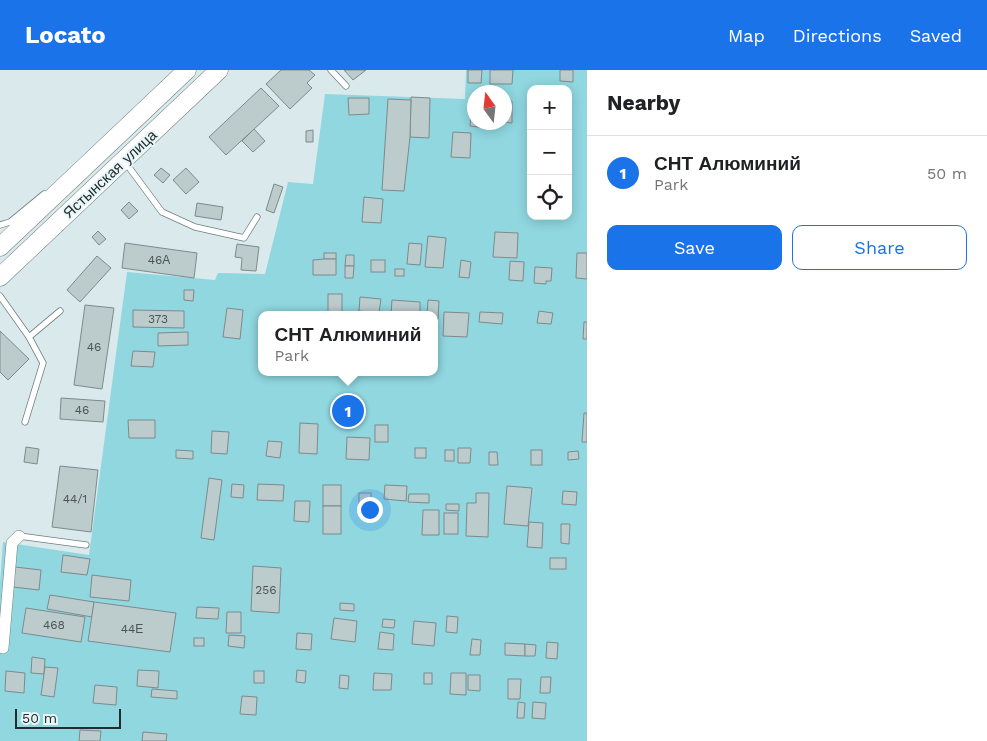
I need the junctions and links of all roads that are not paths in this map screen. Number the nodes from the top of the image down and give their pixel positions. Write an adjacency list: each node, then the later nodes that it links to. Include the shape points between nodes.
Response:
1 (186, 70): 5 (main road, Ястынская улица)
2 (219, 70): 6 (main road, Ястынская улица)
3 (330, 70): 4 (lane)
4 (346, 86)
5 (129, 124): 7 (lane); 11 (main road, Ястынская улица)
6 (124, 160): 9 (lane, via 162,212 195,228 244,238); 12 (main road, Ястынская улица)
7 (62, 179)
8 (47, 191): 10 (lane, via 10,222)
9 (257, 217)
10 (0, 225)
11 (0, 247)
12 (0, 277)
13 (0, 296): 15 (lane)
14 (60, 311): 15 (lane)
15 (29, 338): 16 (lane, via 44,363)
16 (25, 422)
17 (19, 536): 18 (lane); 19 (street, via 12,543)
18 (86, 545)
19 (2, 648)

